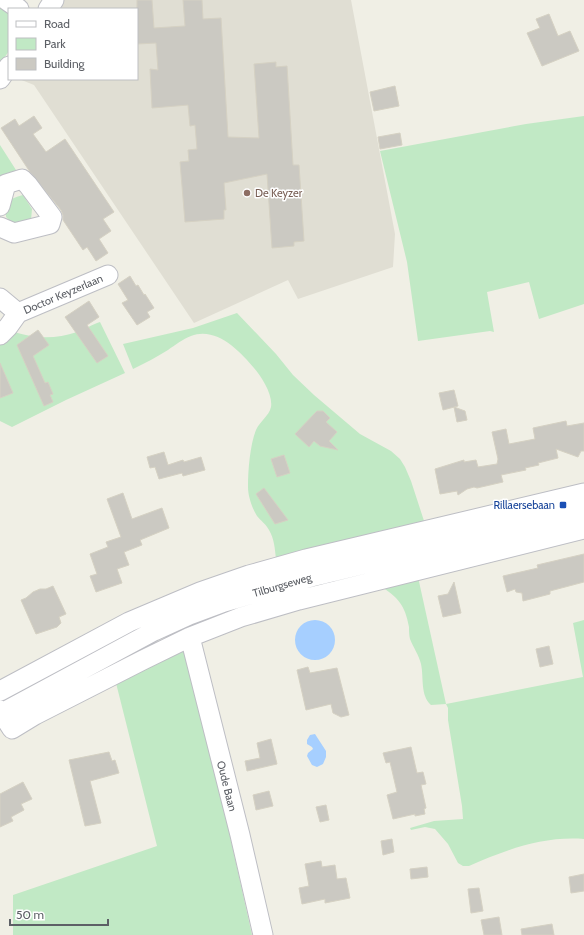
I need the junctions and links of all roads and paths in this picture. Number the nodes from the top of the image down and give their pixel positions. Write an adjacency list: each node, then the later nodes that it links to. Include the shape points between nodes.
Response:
1 (6, 0): 2 (street)
2 (18, 8)
3 (8, 67): 4 (street)
4 (0, 79)
5 (0, 206): 6 (street, via 6,184 22,179 52,217 50,224 14,233)
6 (0, 227)
7 (108, 275): 9 (street, Doctor Keyzerlaan)
8 (0, 298): 9 (street, Doctor Keyzerlaan)
9 (18, 313): 10 (street, Doctor Keyzerlaan)
10 (0, 335)
11 (584, 493): 15 (street, Tilburgseweg, via 249,575 200,592 129,622)
12 (584, 511): 16 (street, Tilburgseweg, via 317,575 224,602 154,631)
13 (584, 529): 14 (street, Tilburgseweg, via 276,606)
14 (190, 638): 16 (street, Tilburgseweg, via 34,715 12,729); 17 (street, Oude Baan)
15 (0, 691)
16 (1, 712)
17 (263, 935)

